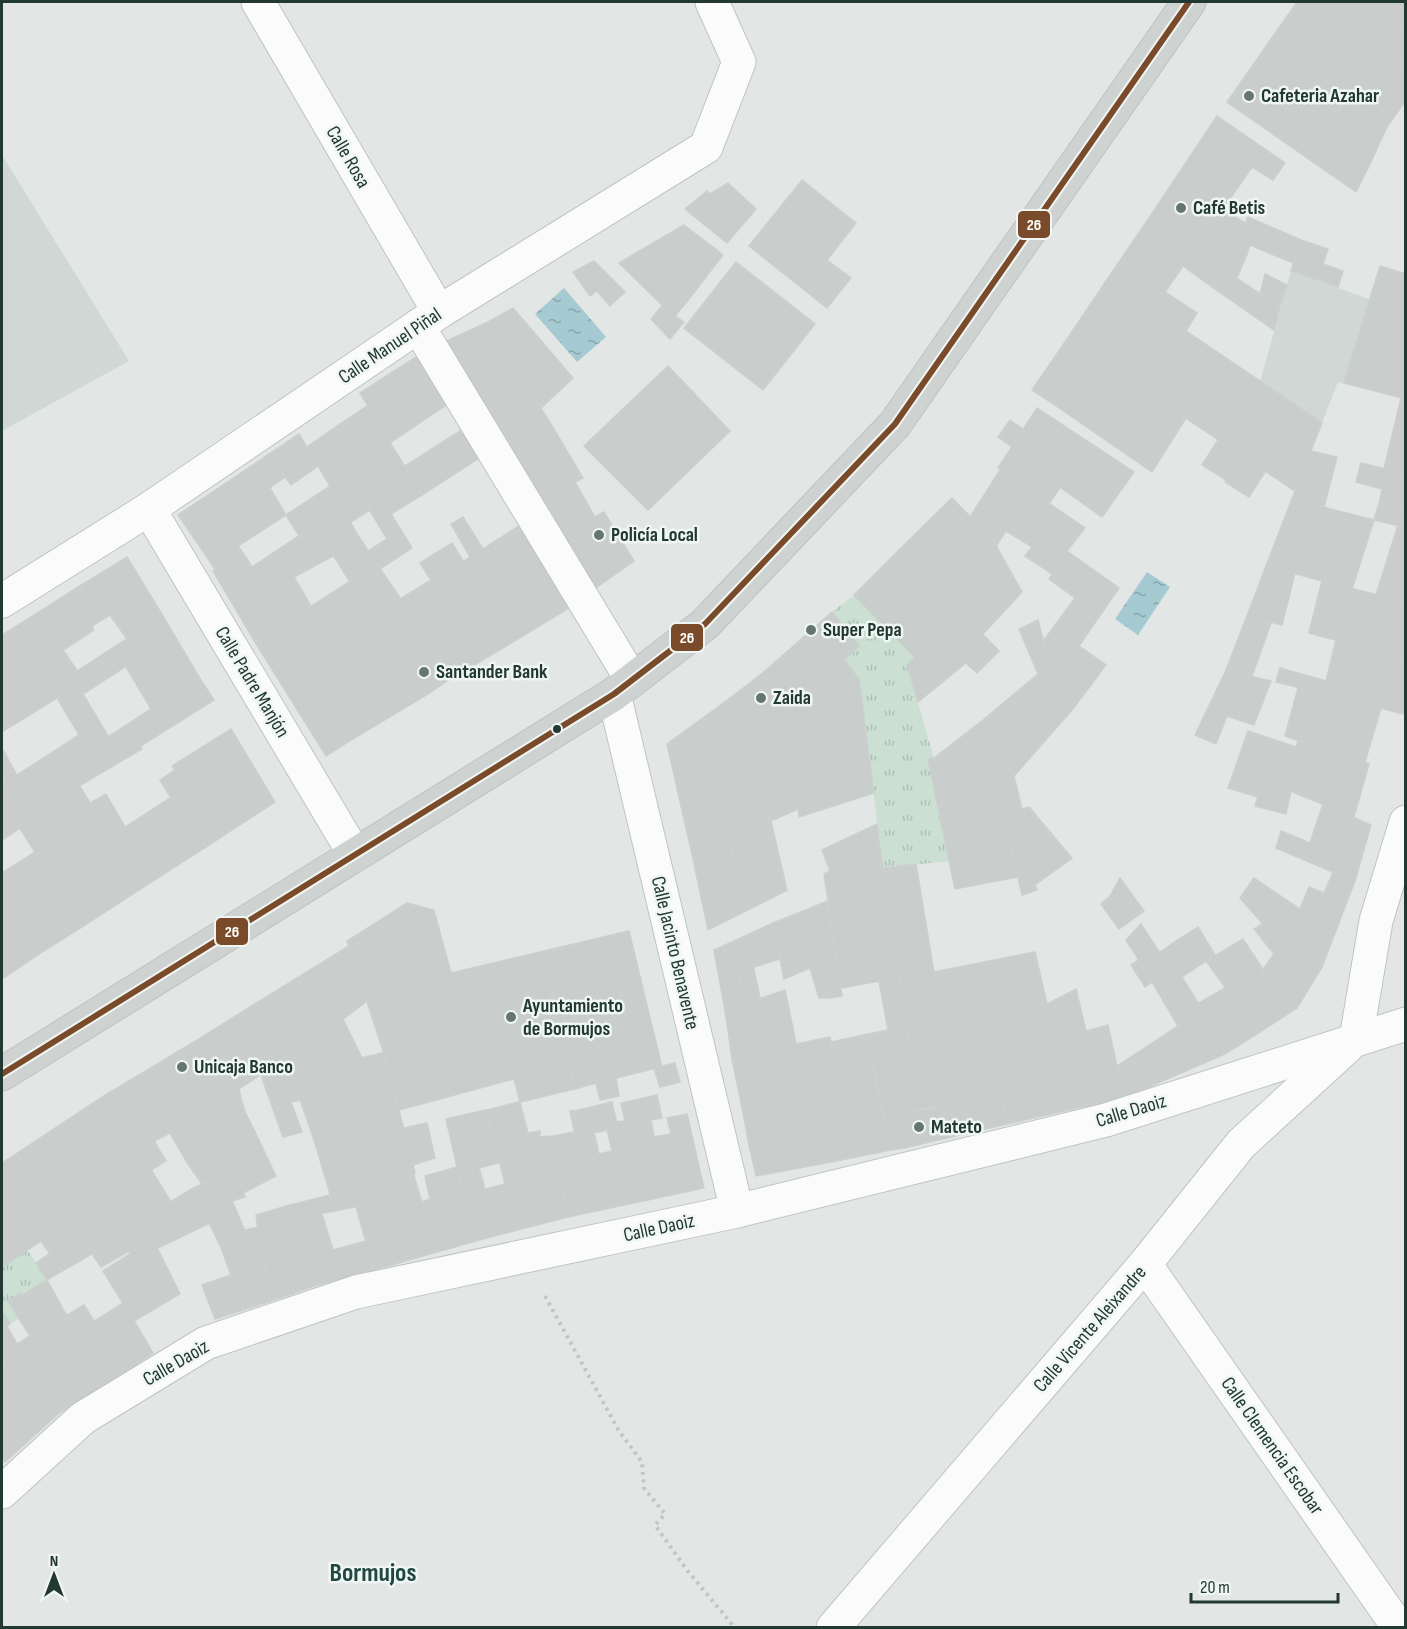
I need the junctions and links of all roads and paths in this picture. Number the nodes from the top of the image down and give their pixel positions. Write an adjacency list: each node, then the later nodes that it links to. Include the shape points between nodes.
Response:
1 (258, 2): 4 (street, Calle Rosa)
2 (712, 2): 4 (street, Calle Manuel Piñal, via 739,62 706,147)
3 (1189, 2): 7 (main road, via 895,424 705,624)
4 (429, 319): 5 (street, Calle Manuel Piñal); 7 (street, Calle Rosa)
5 (149, 509): 6 (street, Calle Manuel Piñal); 9 (street, Calle Padre Manjón)
6 (2, 601)
7 (623, 687): 9 (main road); 14 (street, Calle Jacinto Benavente)
8 (1406, 822): 11 (street, via 1376,921)
9 (355, 855): 13 (main road)
10 (1406, 1024): 11 (street, Calle Daoiz)
11 (1356, 1039): 12 (street); 14 (street, Calle Daoiz, via 1106,1120); 16 (street, Calle Vicente Aleixandre, via 1241,1144)
12 (1406, 1044)
13 (2, 1074)
14 (737, 1211): 15 (street, Calle Daoiz)
15 (524, 1256): 17 (street, Calle Daoiz, via 356,1292 206,1343 83,1418); 18 (path, via 619,1431 642,1462 644,1488 665,1514 655,1525)
16 (1145, 1264): 19 (street, Calle Vicente Aleixandre); 20 (street, Calle Clemencia Escobar)
17 (2, 1492)
18 (735, 1628)
19 (833, 1628)
20 (1399, 1628)

